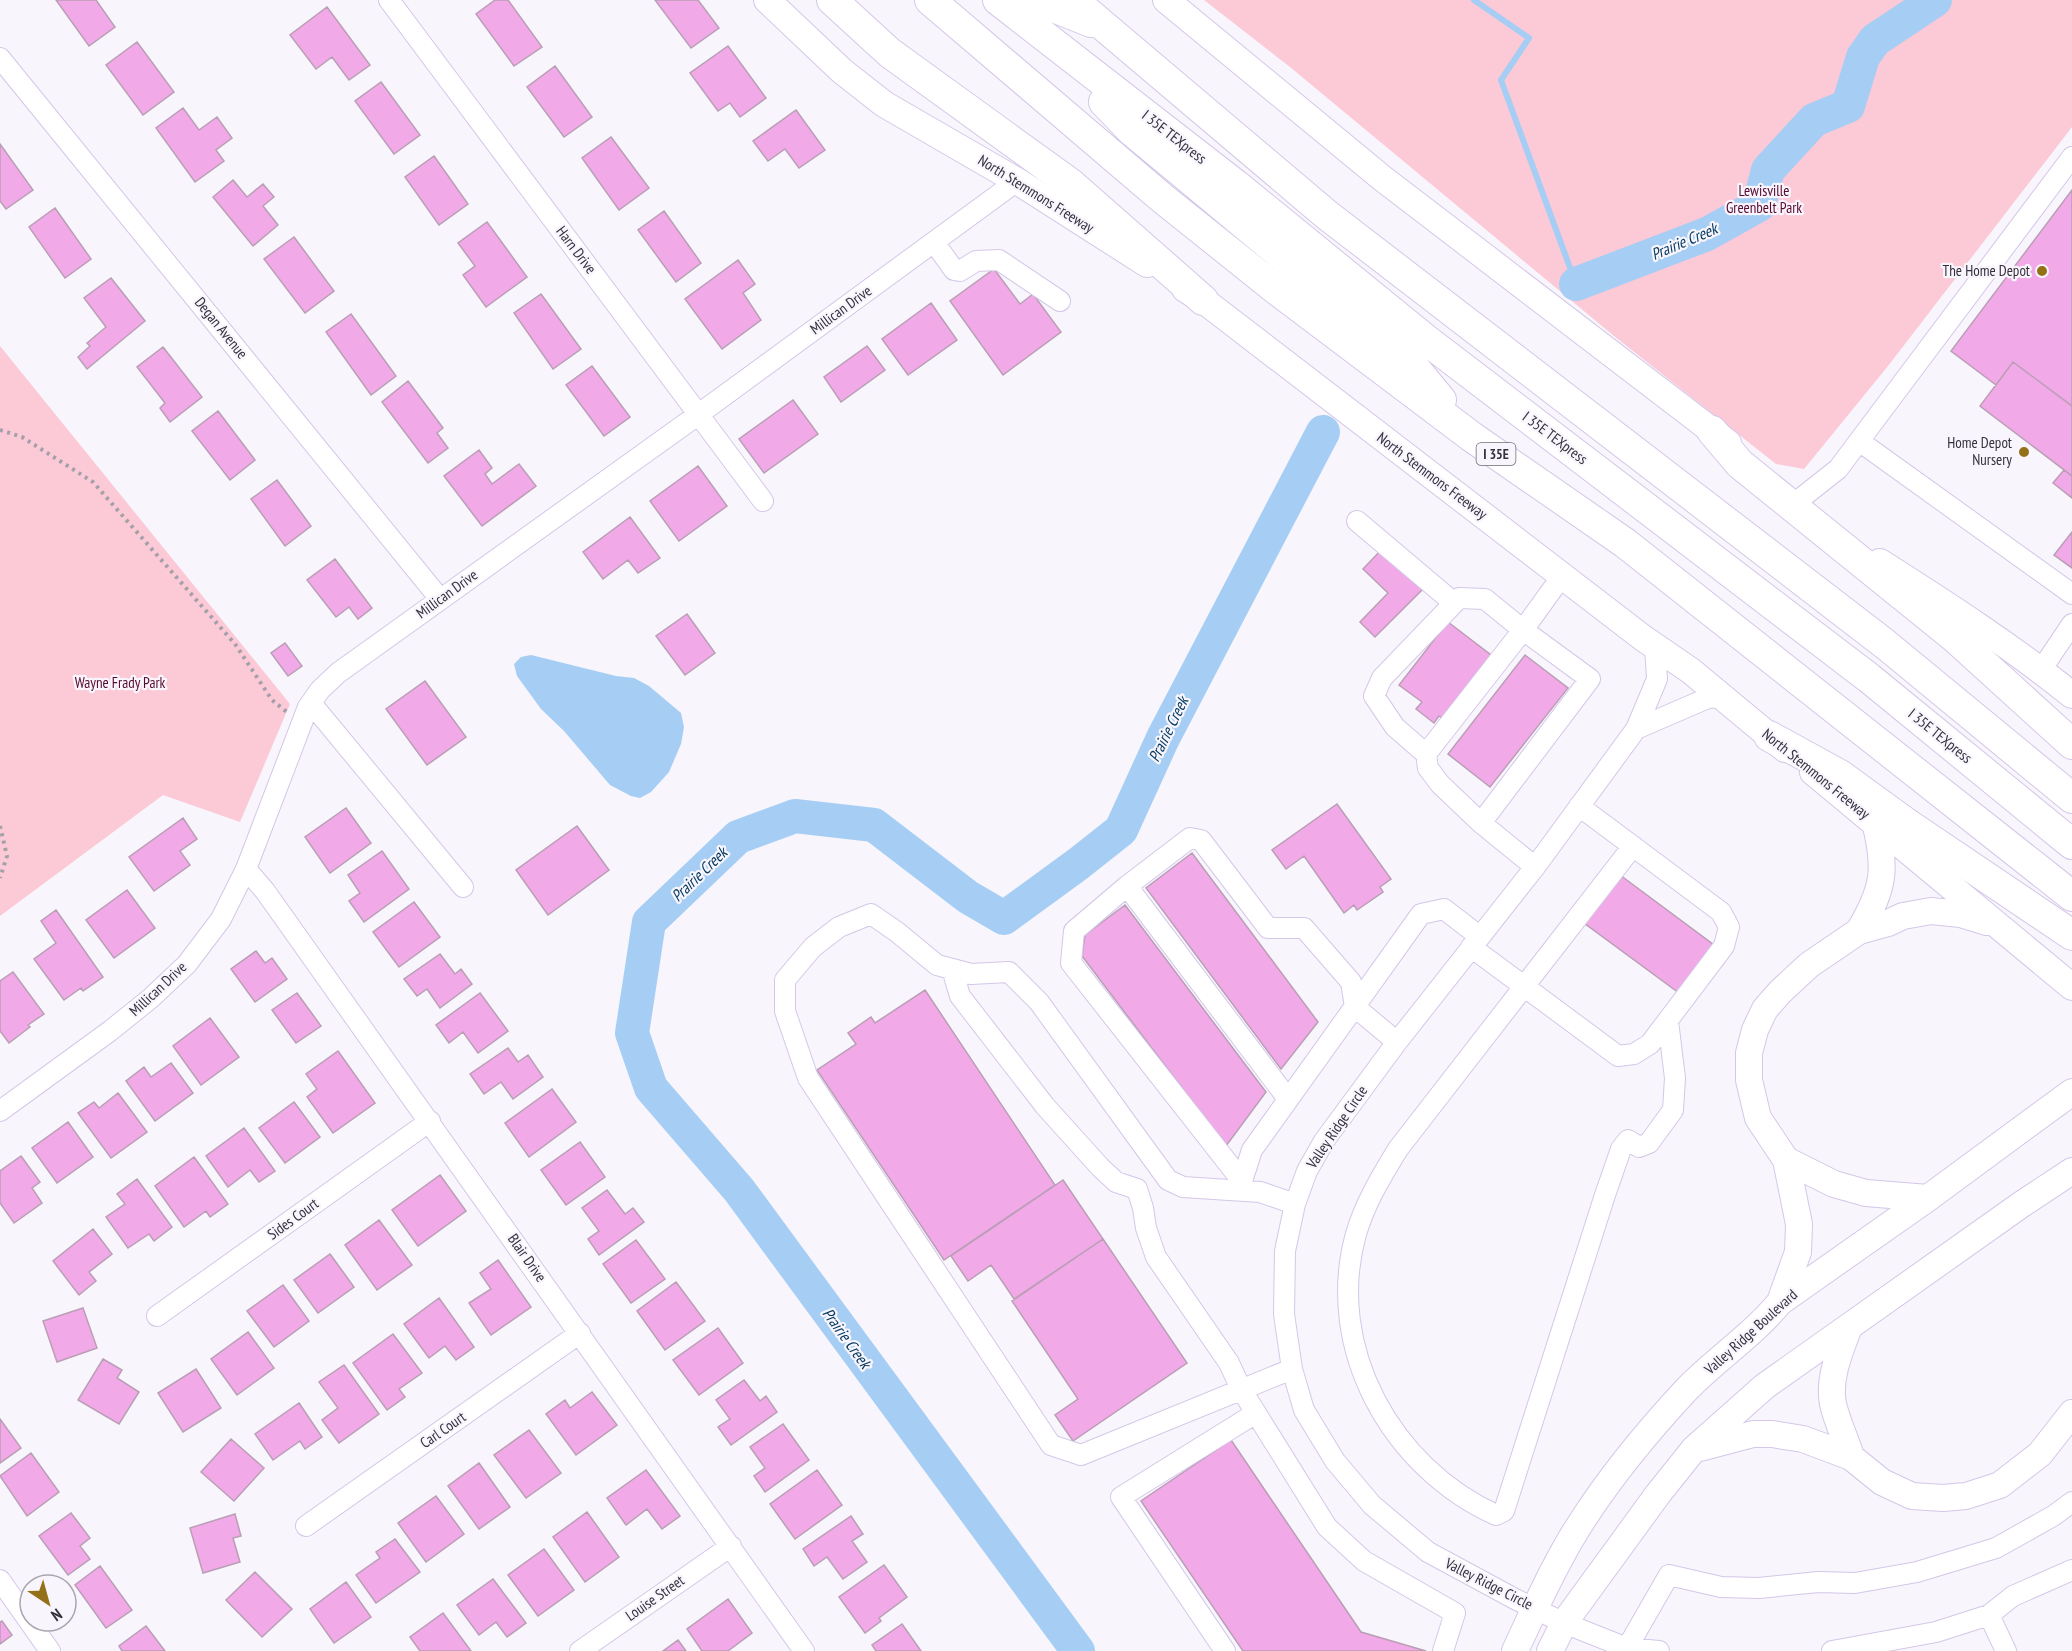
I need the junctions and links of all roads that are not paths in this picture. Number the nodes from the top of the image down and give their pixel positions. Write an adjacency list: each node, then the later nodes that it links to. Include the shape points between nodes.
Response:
1 (389, 0): 17 (street, Harn Drive)
2 (767, 0): 13 (main road, North Stemmons Freeway, via 842,71 884,104)
3 (832, 0): 15 (highway, via 890,53 1071,184)
4 (930, 0): 19 (highway, I 35E, via 1162,198)
5 (998, 0): 10 (highway)
6 (1036, 0): 9 (highway)
7 (1073, 0): 9 (highway)
8 (1166, 0): 18 (main road, via 1383,178)
9 (1102, 26): 39 (highway, via 1327,214 1886,644)
10 (1038, 32): 19 (highway, via 1132,131 1408,360); 43 (highway, I 35E TEXpress, via 1236,185 1425,339 1869,678)
11 (0, 58): 26 (street, Degan Avenue)
12 (2072, 157): 20 (street)
13 (1017, 181): 14 (street, Millican Drive); 15 (main road, North Stemmons Freeway)
14 (934, 242): 16 (street, via 954,270 960,271 976,261 999,260); 17 (street, Millican Drive)
15 (1203, 300): 24 (main road, North Stemmons Freeway)
16 (1060, 301)
17 (699, 414): 22 (street, Harn Drive); 26 (street, Millican Drive)
18 (1712, 431): 21 (main road); 37 (highway, via 1740,464 1953,636)
19 (1472, 437): 49 (highway, I 35E, via 1625,543)
20 (1859, 441): 21 (street, via 1838,469); 25 (street)
21 (1800, 499): 31 (main road, via 1877,561)
22 (763, 501)
23 (1357, 521): 27 (street)
24 (1562, 576): 29 (street); 30 (main road, North Stemmons Freeway)
25 (2072, 594)
26 (440, 599): 34 (street, Millican Drive, via 338,673)
27 (1454, 603): 29 (street, via 1459,598 1485,600); 38 (street, via 1382,678 1374,696 1395,727)
28 (2072, 624): 31 (street)
29 (1523, 630): 38 (street); 42 (street, via 1590,679)
30 (1655, 646): 33 (main road, North Stemmons Freeway); 35 (street, Valley Ridge Circle, via 1657,679)
31 (2041, 670): 32 (main road)
32 (2072, 695)
33 (1722, 697): 35 (street, via 1708,698); 36 (main road, North Stemmons Freeway)
34 (311, 703): 46 (street, Millican Drive); 48 (street)
35 (1636, 729): 40 (street, Valley Ridge Circle)
36 (1769, 736): 41 (main road, North Stemmons Freeway); 52 (highway, via 1839,775)
37 (2072, 744)
38 (1426, 754): 42 (street, via 1428,768 1440,784)
39 (2072, 798)
40 (1579, 806): 44 (street); 45 (street, Valley Ridge Circle)
41 (1875, 822): 50 (main road, North Stemmons Freeway); 51 (main road, via 1883,876)
42 (1480, 823): 45 (street)
43 (2072, 844)
44 (1633, 846): 55 (street); 58 (street, via 1721,912 1729,927 1724,946)
45 (1535, 867): 53 (street, Valley Ridge Circle)
46 (246, 869): 62 (street, Millican Drive, via 221,919 187,964 110,1031); 63 (street, Blair Drive)
47 (1127, 886): 57 (street, via 1190,838 1201,840 1268,928 1305,928 1352,982); 61 (street); 67 (street, via 1074,931 1071,963)
48 (463, 887)
49 (2072, 896)
50 (1996, 925): 51 (main road, via 1961,914 1931,911); 56 (main road, North Stemmons Freeway)
51 (1859, 931): 64 (main road, via 1809,964 1765,1010 1755,1029 1749,1053 1749,1080 1758,1118)
52 (2072, 935)
53 (1475, 941): 55 (street); 57 (street, via 1444,909 1421,914); 59 (street, Valley Ridge Circle)
54 (952, 969): 66 (street, via 970,974 1009,972 1039,1002); 68 (street, via 960,996 1045,1106 1116,1182); 76 (street, via 937,965 871,914 838,927 806,955 784,980 785,1011 808,1078 1051,1445 1081,1455)
55 (1525, 987): 58 (street, via 1618,1056 1634,1054 1650,1044); 58 (street, via 1398,1149 1367,1202 1356,1236 1348,1285 1349,1319 1368,1385 1399,1439 1443,1483 1473,1505 1496,1515 1504,1511 1622,1149 1628,1140 1639,1147 1649,1143 1673,1110 1675,1078)
56 (2072, 987)
57 (1355, 1007): 59 (street); 61 (street)
58 (1668, 1021)
59 (1397, 1042): 70 (street, Valley Ridge Circle, via 1324,1141)
60 (2065, 1097): 69 (main road, Valley Ridge Boulevard)
61 (1288, 1100): 67 (street, via 1252,1150)
62 (0, 1111)
63 (430, 1121): 72 (street, Sides Court); 74 (street, Blair Drive)
64 (1786, 1160): 69 (main road, via 1834,1184 1866,1193); 71 (main road, via 1799,1224 1798,1252)
65 (2072, 1171): 73 (main road)
66 (1168, 1180): 67 (street, via 1183,1188); 68 (street)
67 (1243, 1186): 70 (street)
68 (1137, 1189): 76 (street, via 1156,1257 1229,1364)
69 (1928, 1198): 71 (main road, Valley Ridge Boulevard)
70 (1295, 1204): 75 (street, Valley Ridge Circle, via 1285,1251 1284,1293)
71 (1780, 1302): 86 (main road, Valley Ridge Boulevard, via 1687,1389 1635,1449 1573,1536)
72 (157, 1316)
73 (1849, 1327): 79 (main road, via 1765,1386); 80 (main road, via 1832,1384 1833,1402)
74 (580, 1334): 82 (street, Carl Court); 83 (street, Blair Drive)
75 (1292, 1369): 76 (street); 86 (street, Valley Ridge Circle, via 1304,1410 1335,1461 1372,1505 1428,1552)
76 (1241, 1389): 77 (street)
77 (1256, 1413): 93 (street, via 1121,1497); 94 (street, via 1327,1527 1364,1561 1455,1613)
78 (2072, 1413): 80 (main road, via 2040,1454 2000,1485 1966,1496 1912,1496 1882,1482)
79 (1694, 1449): 80 (main road, via 1753,1434 1772,1434 1803,1439); 88 (main road)
80 (1851, 1457)
81 (2072, 1502): 89 (street, via 1996,1548 1917,1572 1855,1583 1759,1588 1721,1587 1669,1575)
82 (306, 1526)
83 (731, 1546): 91 (street, Louise Street); 92 (street, Blair Drive)
84 (2072, 1570): 87 (street, via 2013,1596)
85 (0, 1580): 90 (street)
86 (1534, 1607): 88 (street, Valley Ridge Circle); 95 (main road, Valley Ridge Boulevard)
87 (1989, 1615): 98 (street, via 1936,1632); 99 (street)
88 (1564, 1623): 89 (street, Valley Ridge Circle); 96 (main road)
89 (1627, 1648): 97 (street, Valley Ridge Circle)
90 (50, 1651)
91 (580, 1651)
92 (804, 1651)
93 (1225, 1651)
94 (1443, 1651)
95 (1515, 1651)
96 (1550, 1651)
97 (1659, 1651)
98 (1832, 1651)
99 (2006, 1651)

